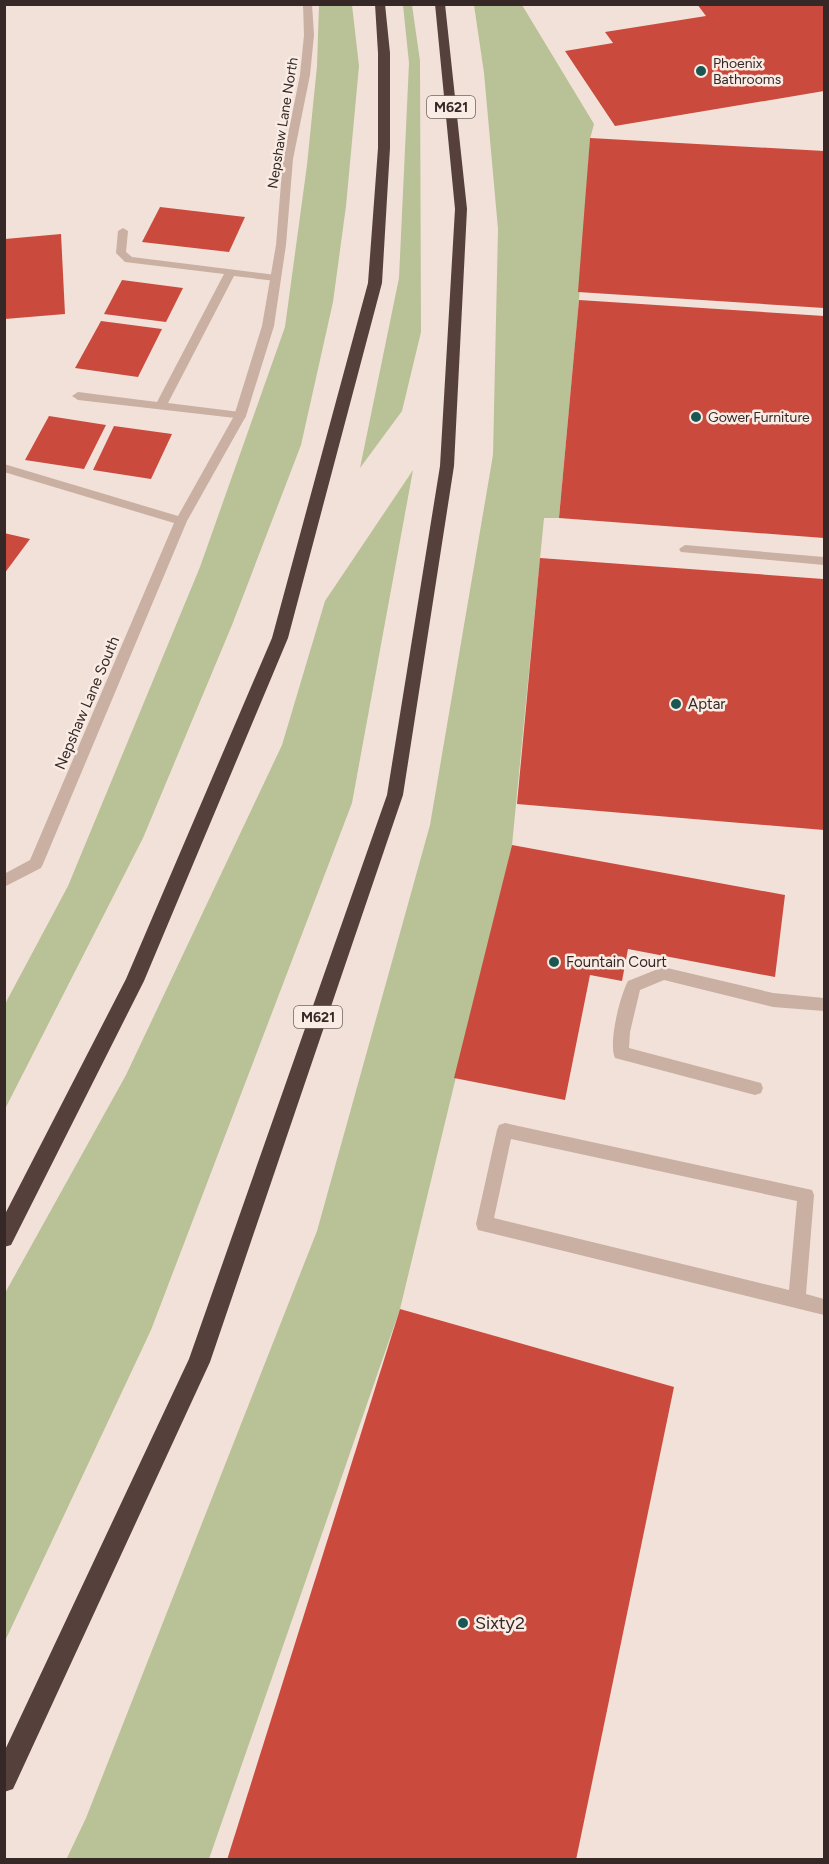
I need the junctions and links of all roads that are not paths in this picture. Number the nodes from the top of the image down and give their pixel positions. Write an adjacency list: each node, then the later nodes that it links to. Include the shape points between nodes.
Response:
1 (307, 4): 5 (street, Nepshaw Lane North, via 305,75 288,159)
2 (380, 4): 18 (highway, via 384,148 375,283 280,638 135,981)
3 (440, 4): 21 (highway, M621, via 461,209 447,466 395,795 199,1362)
4 (123, 231): 6 (street, via 121,253 129,260)
5 (281, 245): 7 (street, Nepshaw Lane South)
6 (231, 272): 7 (street); 9 (street)
7 (276, 278): 10 (street, Nepshaw Lane South, via 268,326)
8 (78, 396): 9 (street)
9 (161, 406): 10 (street)
10 (240, 416): 12 (street, Nepshaw Lane South)
11 (4, 468): 12 (street)
12 (182, 521): 15 (street, Nepshaw Lane South, via 36,864)
13 (685, 549): 14 (street)
14 (825, 561)
15 (4, 881)
16 (825, 1005): 17 (street, via 774,1000 663,973 633,986 621,1053)
17 (755, 1088)
18 (4, 1238)
19 (796, 1300): 19 (street, via 484,1224 505,1130 806,1195); 20 (street)
20 (825, 1307)
21 (4, 1780)

